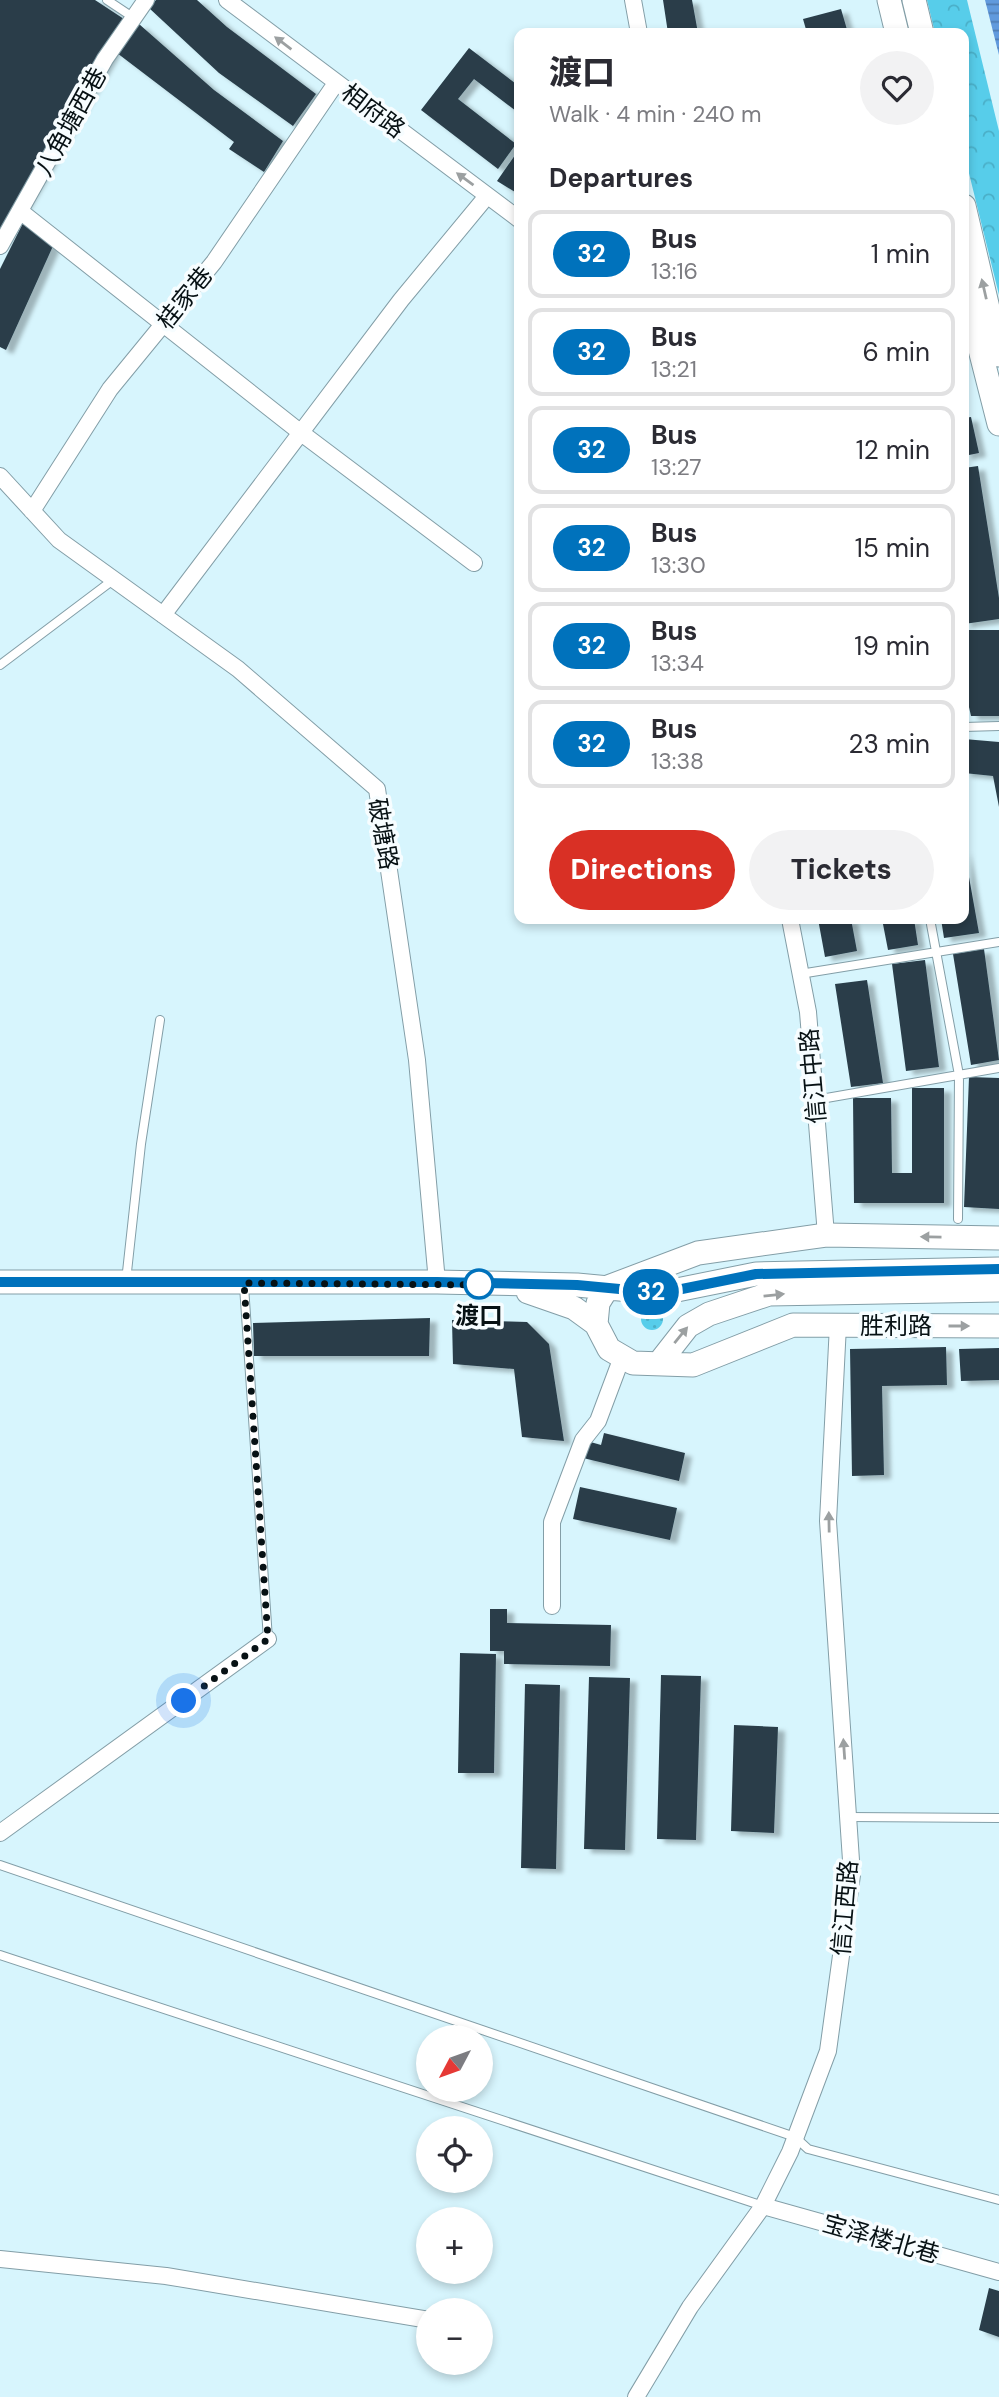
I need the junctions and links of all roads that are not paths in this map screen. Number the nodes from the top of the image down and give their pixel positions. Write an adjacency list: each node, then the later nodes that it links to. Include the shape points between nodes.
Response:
1 (107, 0): 8 (lane)
2 (146, 0): 8 (street, 八角塘西巷)
3 (227, 0): 7 (street, 相府路)
4 (633, 0): 9 (street)
5 (888, 0): 10 (main road)
6 (914, 0): 11 (main road)
7 (248, 6): 12 (street, 相府路, one-way to 7)
8 (134, 18): 14 (street, 八角塘西巷, via 105,59)
9 (638, 28)
10 (896, 28)
11 (921, 28)
12 (336, 83): 13 (street, 相府路, one-way to 12); 19 (street, 桂家巷, via 214,262)
13 (487, 195): 15 (street, 相府路); 22 (street)
14 (20, 211): 17 (street, 八角塘西巷); 19 (street)
15 (514, 215)
16 (969, 227): 20 (main road, one-way to 16)
17 (0, 246)
18 (969, 307): 21 (main road)
19 (163, 324): 22 (street); 24 (street, 桂家巷, via 110,389)
20 (999, 355)
21 (999, 424)
22 (300, 432): 25 (street); 27 (street)
23 (0, 476): 24 (street, 破塘路)
24 (32, 511): 26 (street, 破塘路, via 59,540)
25 (474, 563)
26 (113, 580): 27 (street, 破塘路); 28 (lane)
27 (163, 615): 45 (street, 破塘路, via 238,668 377,789 417,1060)
28 (0, 665)
29 (999, 726): 30 (lane)
30 (969, 727)
31 (791, 924): 35 (street, 信江中路)
32 (931, 924): 34 (lane)
33 (999, 942): 34 (lane)
34 (936, 952): 35 (lane); 38 (lane)
35 (800, 974): 39 (street, 信江中路)
36 (160, 1020): 47 (lane)
37 (999, 1068): 38 (lane)
38 (959, 1075): 39 (lane); 40 (lane)
39 (815, 1100): 41 (street, 信江中路)
40 (958, 1219)
41 (826, 1235): 42 (main road, one-way to 41); 49 (main road, via 698,1253)
42 (992, 1241)
43 (999, 1269): 49 (main road, via 756,1274 662,1293)
44 (0, 1282): 47 (main road)
45 (437, 1282): 46 (main road); 48 (main road)
46 (244, 1283): 47 (main road); 57 (lane)
47 (126, 1284)
48 (512, 1286): 49 (main road); 51 (main road, via 574,1308)
49 (608, 1287): 51 (main road, via 598,1303)
50 (999, 1290): 55 (main road, one-way to 50, via 688,1326 769,1294)
51 (596, 1324): 54 (main road, via 609,1349)
52 (838, 1325): 53 (main road, 胜利路, one-way to 53, via 901,1320); 55 (main road, 胜利路, via 793,1325 693,1365); 58 (street, 信江西路, one-way to 52, via 828,1521)
53 (999, 1325)
54 (622, 1357): 55 (main road, via 633,1363); 56 (street, via 552,1522)
55 (659, 1363)
56 (552, 1606)
57 (268, 1639): 60 (street)
58 (848, 1817): 59 (lane); 63 (street, 信江西路, via 852,1875 828,2050)
59 (999, 1818)
60 (0, 1833)
61 (0, 1865): 63 (lane)
62 (0, 1955): 65 (lane)
63 (792, 2145): 64 (lane); 65 (street, 信江西路)
64 (999, 2200)
65 (763, 2206): 67 (street, 宝泽楼北巷); 69 (street, 信江西路, via 691,2307)
66 (0, 2259): 68 (street, via 166,2276)
67 (999, 2272)
68 (416, 2318)
69 (636, 2397)

